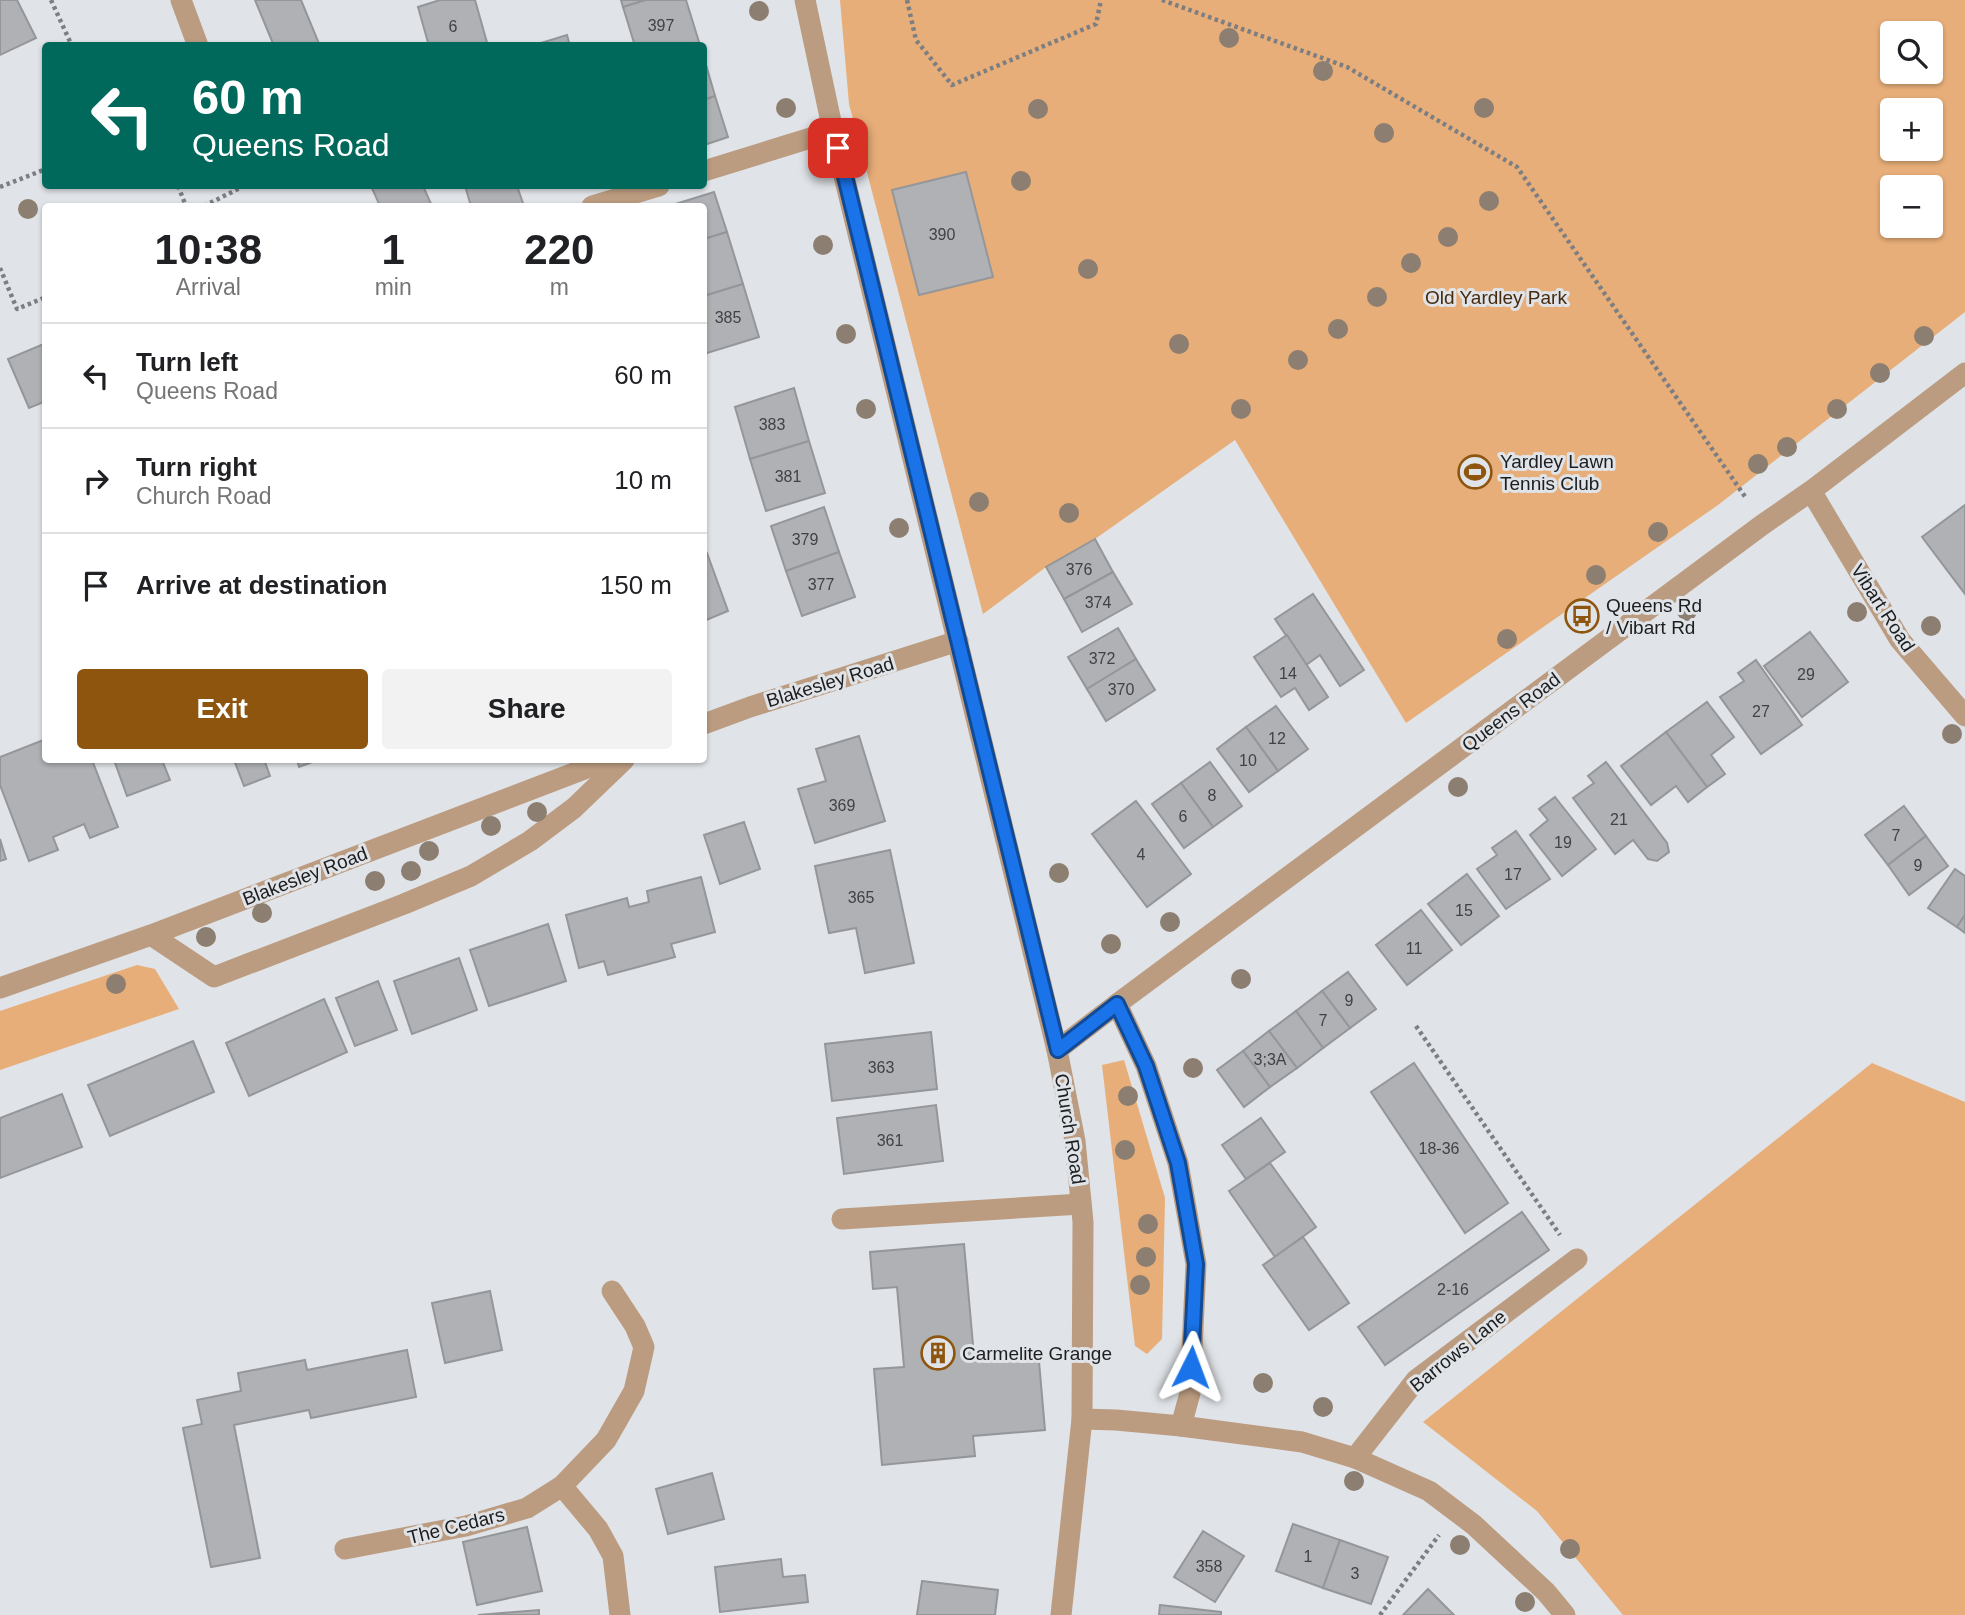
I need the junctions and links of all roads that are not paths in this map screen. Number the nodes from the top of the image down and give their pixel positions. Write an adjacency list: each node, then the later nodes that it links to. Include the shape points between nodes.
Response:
1 (181, 0): 3 (street)
2 (805, 0): 4 (street, Church Road)
3 (197, 42)
4 (833, 131): 5 (street); 10 (street, Church Road)
5 (707, 171)
6 (649, 189): 7 (street)
7 (602, 203)
8 (1965, 373): 9 (street, Queens Road)
9 (1811, 491): 11 (street, Vibart Road, via 1900,639); 17 (street, Queens Road)
10 (958, 640): 12 (street, Blakesley Road); 18 (street, Church Road)
11 (1965, 716)
12 (707, 723)
13 (600, 763): 15 (street, Blakesley Road)
14 (621, 763): 15 (street, via 574,808 471,876 214,977)
15 (151, 935): 16 (street, Blakesley Road)
16 (0, 988)
17 (1117, 1004): 18 (street, Queens Road); 24 (street, via 1146,1066 1178,1163 1196,1264 1189,1393)
18 (1058, 1050): 19 (street, Church Road)
19 (1081, 1204): 20 (street); 23 (street, Church Road)
20 (842, 1219)
21 (1577, 1259): 25 (street, Barrows Lane, via 1416,1380)
22 (612, 1291): 26 (street, The Cedars, via 644,1348 634,1391 606,1440)
23 (1082, 1419): 24 (street); 29 (street, Church Road)
24 (1181, 1426): 25 (street, via 1302,1442)
25 (1355, 1458): 30 (street, via 1429,1491 1457,1512 1546,1592)
26 (562, 1486): 27 (street, The Cedars, via 527,1508 466,1526); 28 (street, via 598,1529 613,1556)
27 (345, 1549)
28 (620, 1615)
29 (1061, 1615)
30 (1564, 1615)

